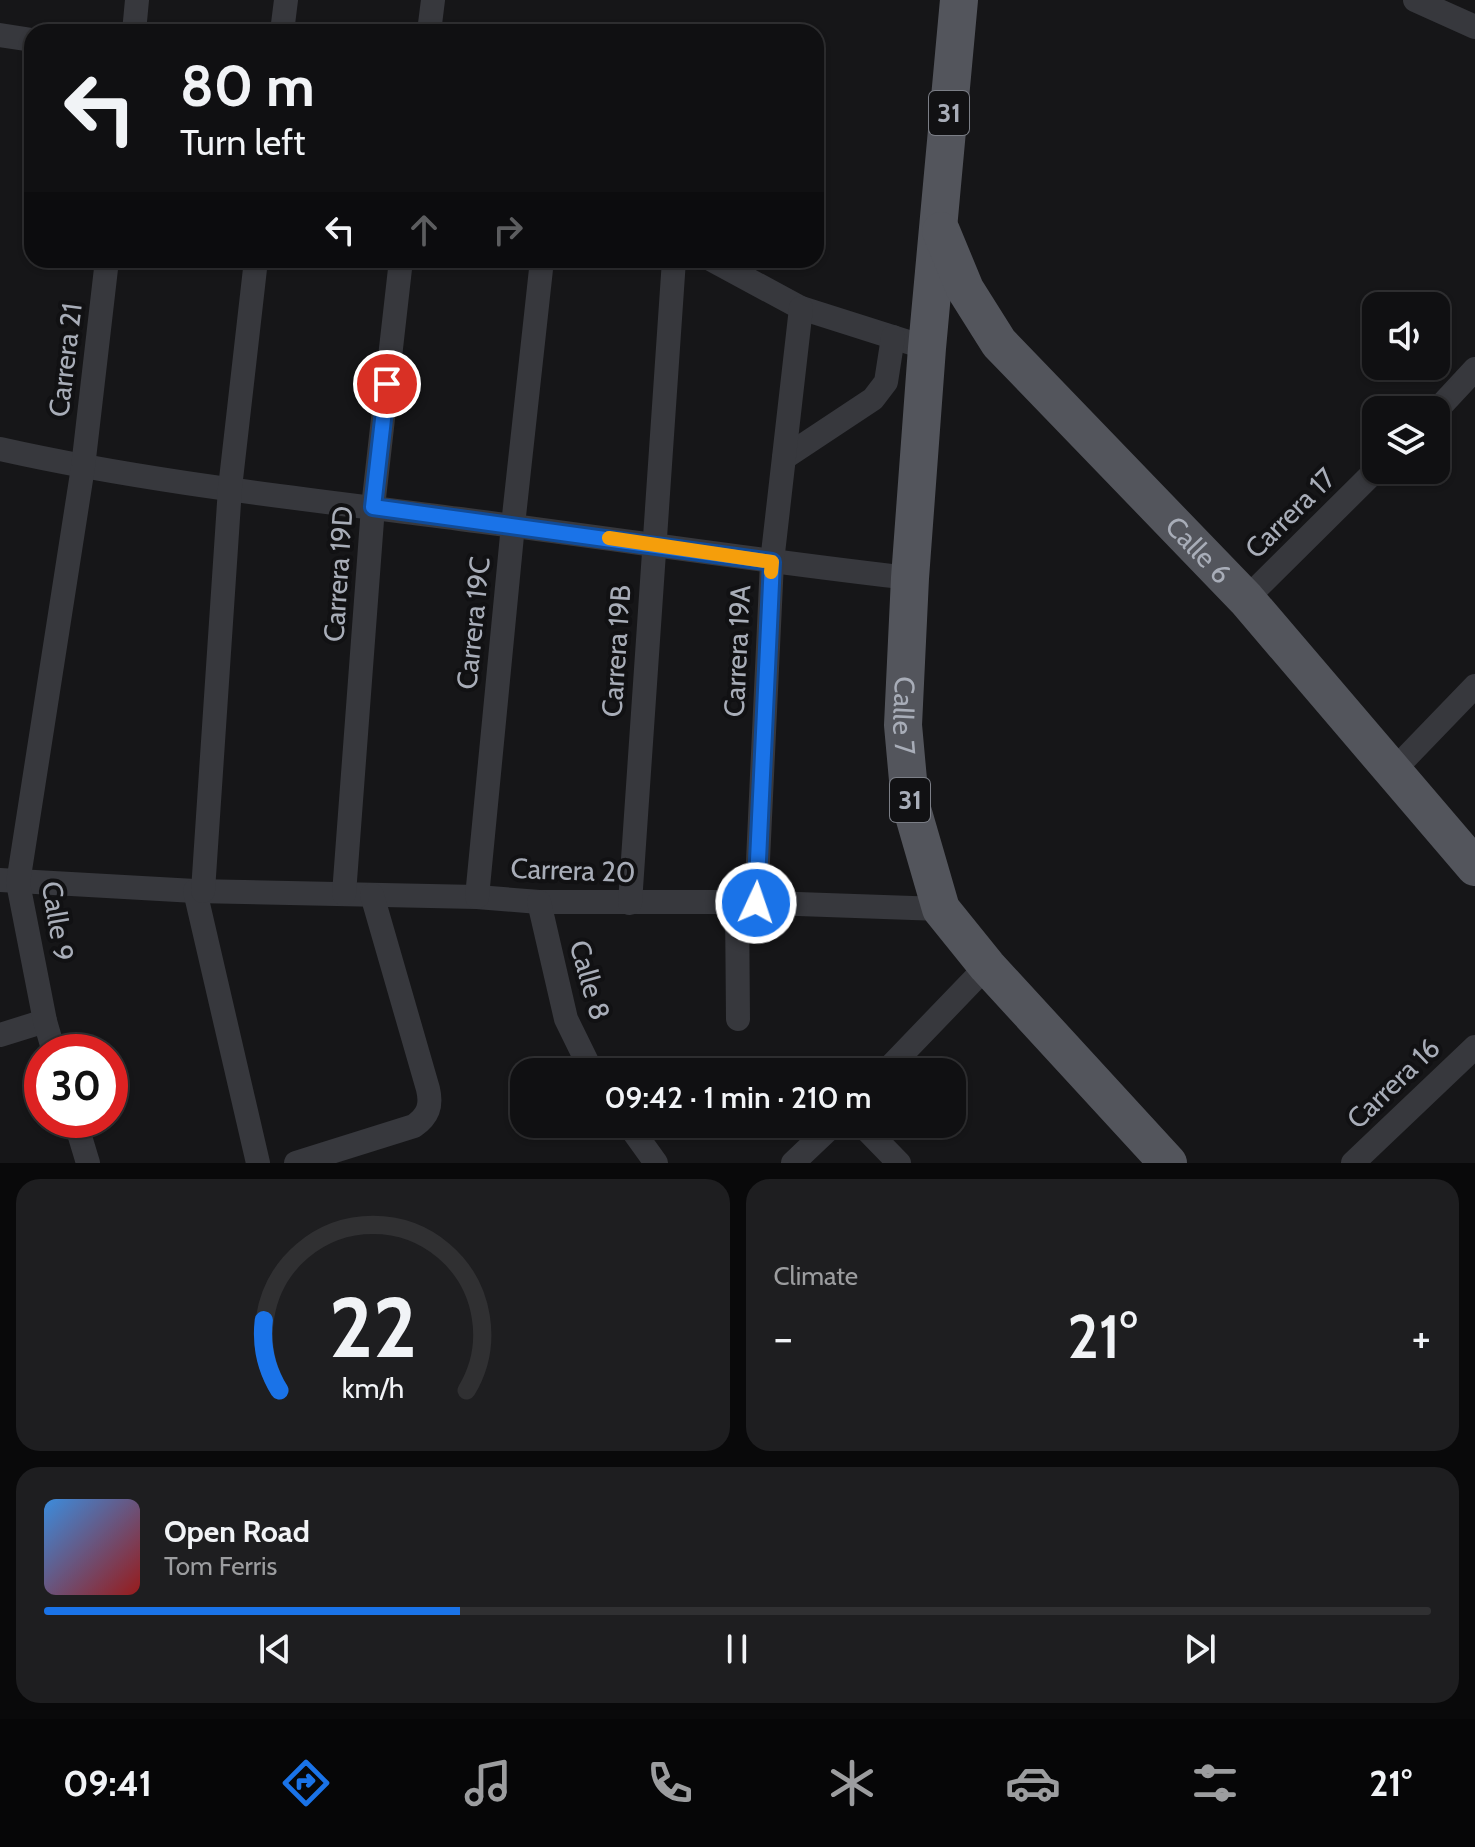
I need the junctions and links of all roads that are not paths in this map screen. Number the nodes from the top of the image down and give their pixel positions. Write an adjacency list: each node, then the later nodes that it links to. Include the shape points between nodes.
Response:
1 (137, 0): 6 (street)
2 (286, 0): 7 (street)
3 (433, 0): 8 (street)
4 (959, 0): 12 (main road, 31)
5 (1415, 0): 9 (street)
6 (135, 24)
7 (283, 24)
8 (430, 24)
9 (1475, 27)
10 (0, 35): 11 (street)
11 (24, 39)
12 (938, 225): 20 (main road, Calle 7 / 31); 21 (main road, Calle 6 / 31, via 965,289)
13 (106, 268): 26 (street, Carrera 21)
14 (255, 268): 28 (street)
15 (400, 268): 29 (street, Carrera 19D)
16 (541, 268): 30 (street, Carrera 19C)
17 (673, 268): 31 (street, Carrera 19B)
18 (727, 268): 19 (street)
19 (801, 308): 20 (street); 25 (street, Carrera 19A)
20 (910, 342): 21 (main road, via 968,332); 25 (street, via 873,399); 33 (main road, Calle 7 / 31)
21 (999, 343): 34 (main road, Calle 6 / 31)
22 (1471, 384): 23 (street)
23 (1450, 400)
24 (0, 449): 26 (street)
25 (784, 458): 32 (street, Carrera 19A)
26 (83, 467): 28 (street); 38 (street, Calle 9)
27 (1362, 484): 34 (street, Carrera 17)
28 (230, 488): 29 (street); 39 (street)
29 (373, 507): 30 (street); 40 (street, Carrera 19D)
30 (513, 525): 31 (street); 42 (street, Carrera 19C)
31 (653, 544): 32 (street); 44 (street, Carrera 19B)
32 (772, 562): 33 (street); 45 (street, Carrera 19A)
33 (910, 578): 46 (main road, Calle 7 / 31, via 903,725 910,802)
34 (1246, 599): 36 (main road, Calle 6 / 31)
35 (1475, 686): 36 (street)
36 (1392, 772): 37 (main road, Calle 6 / 31)
37 (1475, 867)
38 (9, 882): 39 (street, Carrera 20); 49 (street, Calle 9)
39 (199, 891): 40 (street, Carrera 20); 60 (street)
40 (344, 894): 41 (street, Carrera 20)
41 (372, 895): 42 (street, Carrera 20); 61 (street, via 428,1089 427,1114 414,1126)
42 (477, 897): 43 (street, Carrera 20)
43 (539, 902): 44 (street, Carrera 20); 53 (street, Calle 8, via 566,1019)
44 (630, 903): 45 (street, Carrera 20)
45 (746, 903): 46 (street, Carrera 20); 48 (street, Carrera 19A)
46 (941, 909): 47 (main road, Calle 7 / 31)
47 (987, 966): 54 (street); 65 (main road, Calle 7 / 31)
48 (738, 1019)
49 (45, 1021): 50 (street, Calle 9); 51 (street)
50 (49, 1034)
51 (0, 1035)
52 (1475, 1047): 66 (street, Carrera 16)
53 (585, 1058)
54 (898, 1058)
55 (80, 1138): 59 (street)
56 (638, 1138): 62 (street)
57 (819, 1138): 63 (street)
58 (875, 1138): 64 (street)
59 (88, 1163)
60 (258, 1163)
61 (296, 1163)
62 (656, 1163)
63 (793, 1163)
64 (899, 1163)
65 (1168, 1163)
66 (1353, 1163)

